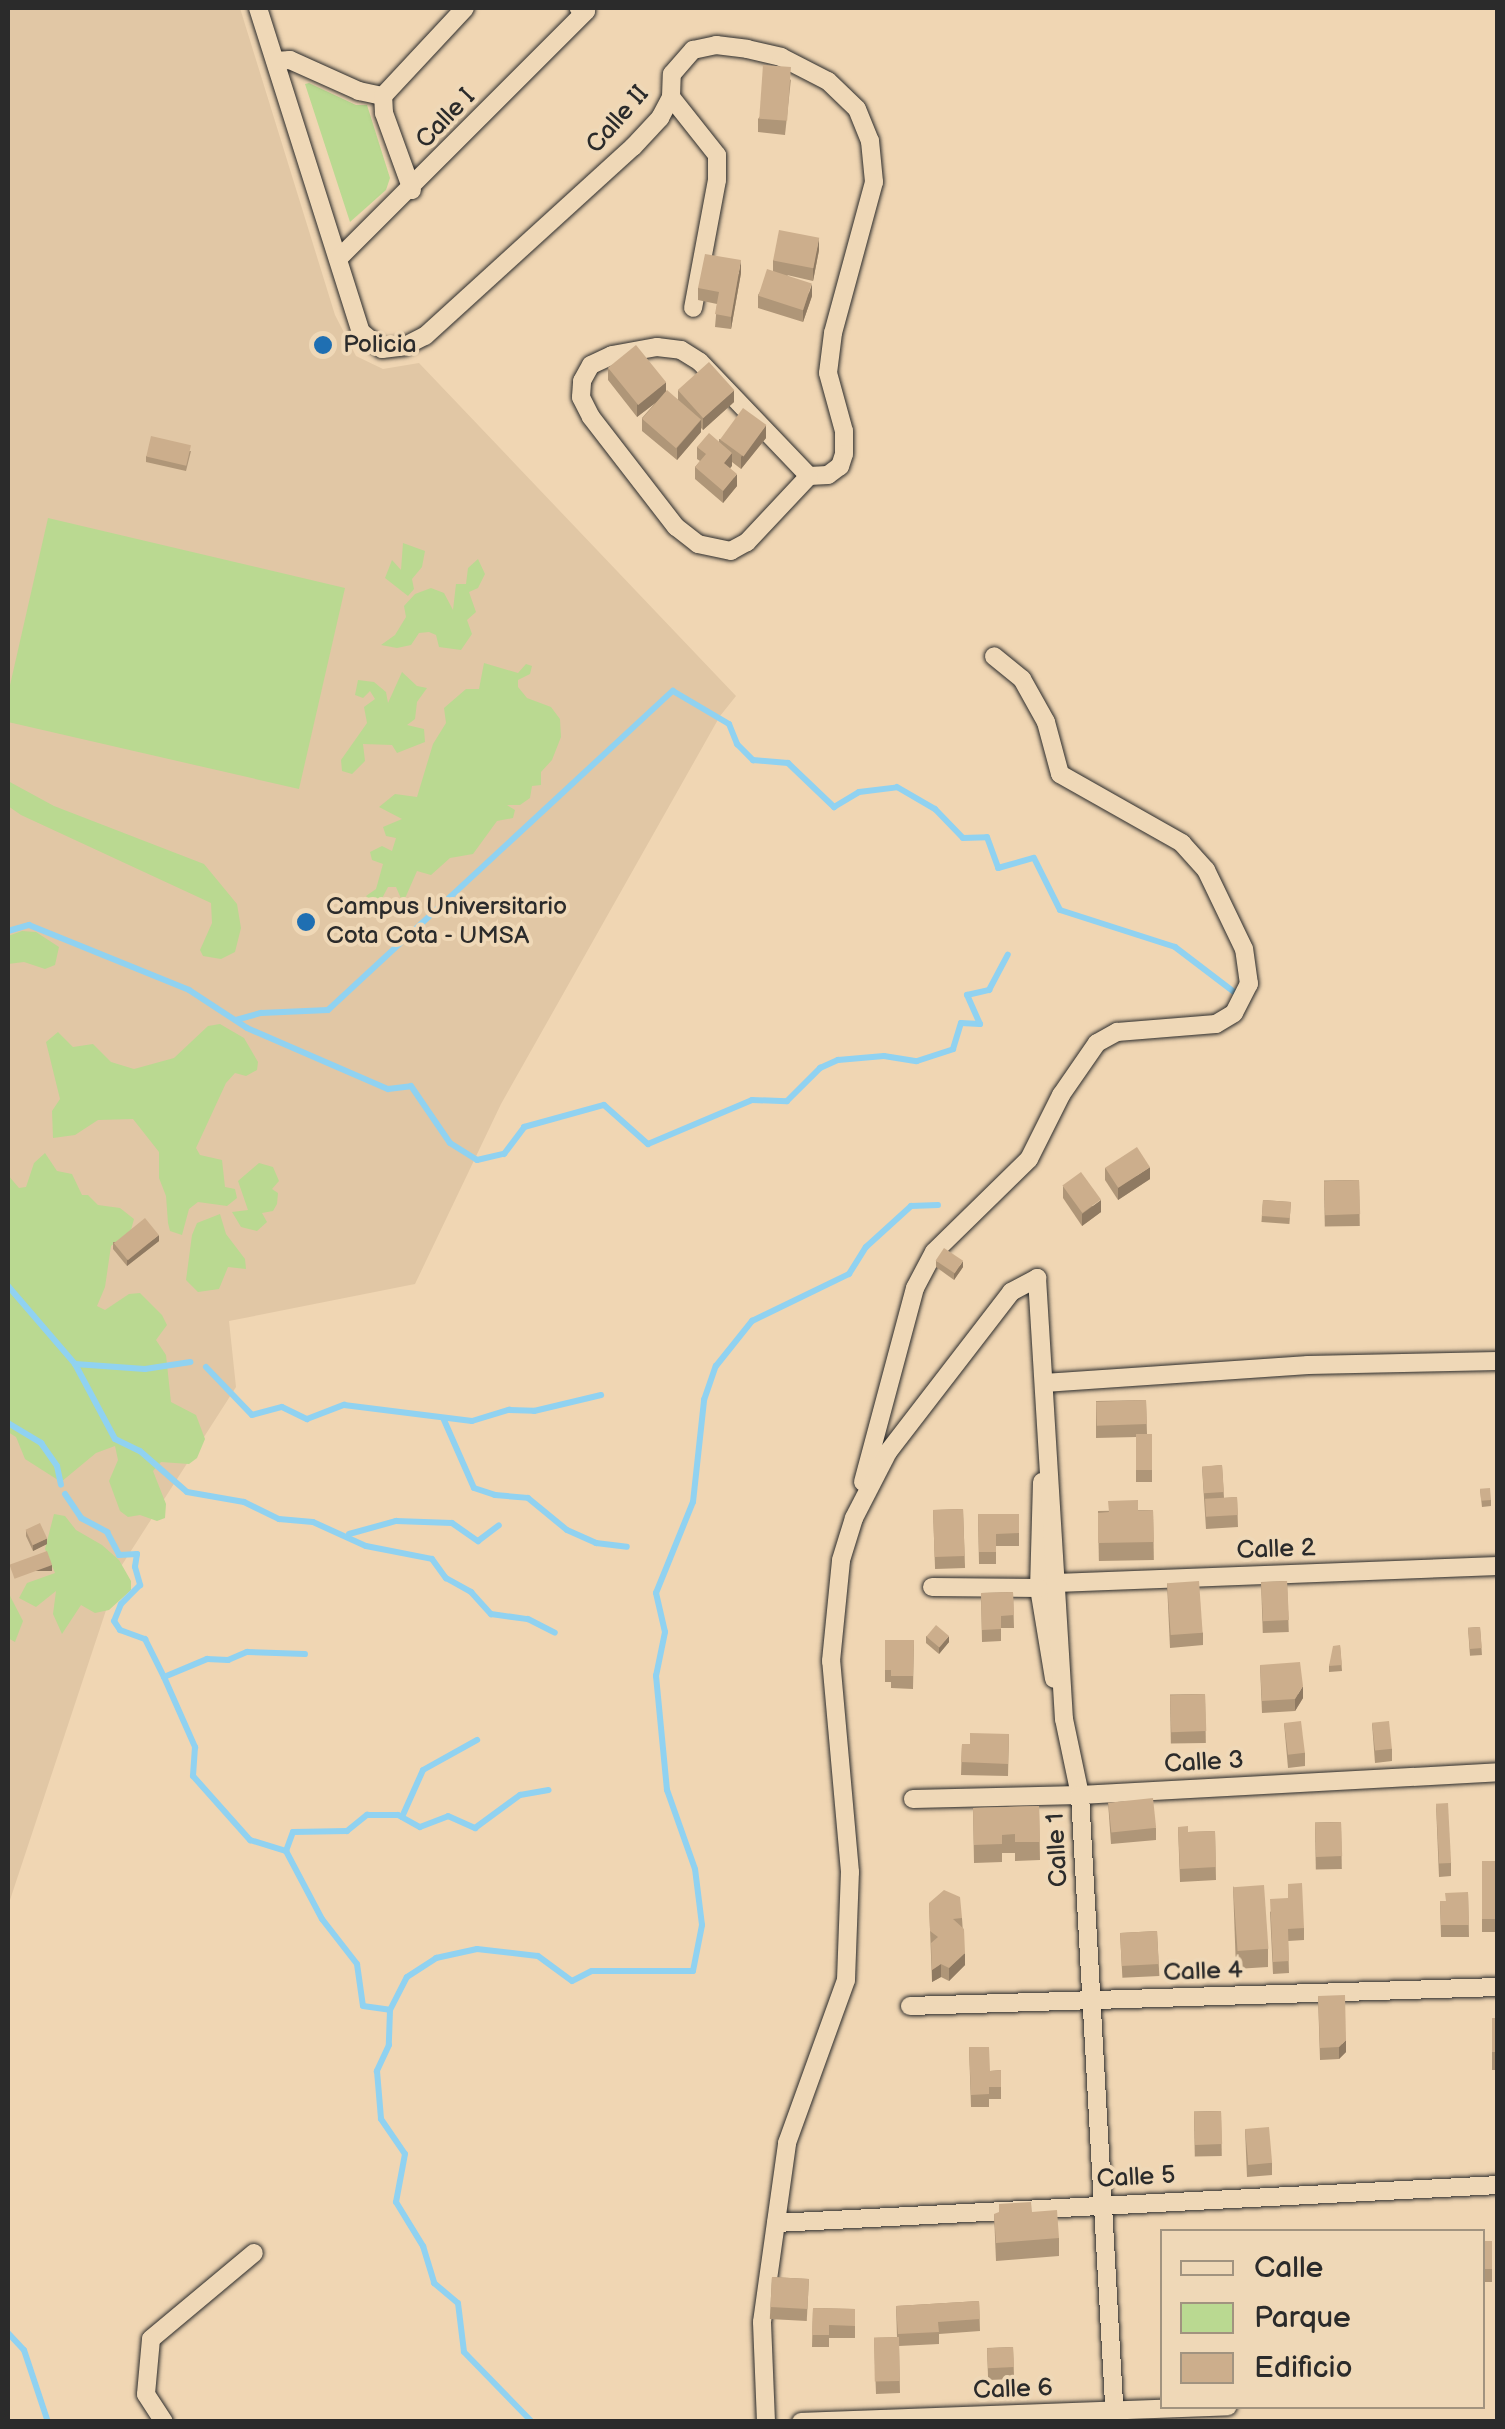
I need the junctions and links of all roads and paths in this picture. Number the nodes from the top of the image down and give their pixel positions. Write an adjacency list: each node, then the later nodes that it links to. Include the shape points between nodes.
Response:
1 (258, 8): 4 (street)
2 (465, 8): 5 (street)
3 (583, 9): 7 (street, Calle I)
4 (276, 61): 5 (street, via 290,60); 8 (street)
5 (383, 96): 7 (street)
6 (671, 98): 8 (street, Calle II, via 633,147 425,336 405,346 382,349 366,340); 9 (street, via 717,154); 10 (street, Calle II, via 672,74 693,50 747,49 781,57 828,81 857,110 870,141 874,182 828,373 844,454 828,476)
7 (412, 190): 8 (street, Calle I)
8 (338, 259)
9 (694, 308)
10 (809, 476): 10 (street, via 732,551 698,544 676,526 591,417 582,380 591,364 612,355 680,350 700,362)
11 (994, 656): 14 (street, via 1022,679 1046,722 1060,774 1182,843 1206,870 1244,949 1249,984 1234,1013 1216,1024 1117,1032 1096,1043 1029,1159 934,1252 916,1288)
12 (1498, 1361): 13 (street, via 1308,1365)
13 (1044, 1383): 14 (street, via 1037,1278 1010,1292 888,1452); 16 (street, Calle 1, via 1047,1442 1039,1502)
14 (854, 1518): 26 (street, via 841,1560 831,1661 850,1872 846,1980 787,2143)
15 (1498, 1566): 16 (street, Calle 2)
16 (1048, 1586): 17 (street, Calle 2); 19 (street, Calle 1, via 1046,1649)
17 (932, 1587)
18 (1498, 1772): 19 (street, Calle 3)
19 (1080, 1795): 20 (street, Calle 3); 22 (street, Calle 1)
20 (913, 1798)
21 (1498, 1987): 22 (street, Calle 4)
22 (1091, 2001): 23 (street, Calle 4); 25 (street, Calle 1)
23 (910, 2006)
24 (1498, 2184): 25 (street, Calle 5)
25 (1102, 2205): 26 (street, Calle 5); 29 (street, Calle 1)
26 (776, 2224): 31 (street, via 762,2322)
27 (254, 2253): 30 (street, via 152,2339 146,2394)
28 (1197, 2409): 29 (street, Calle 6)
29 (1115, 2417): 32 (street, Calle 6)
30 (164, 2422)
31 (766, 2422)
32 (801, 2422)

